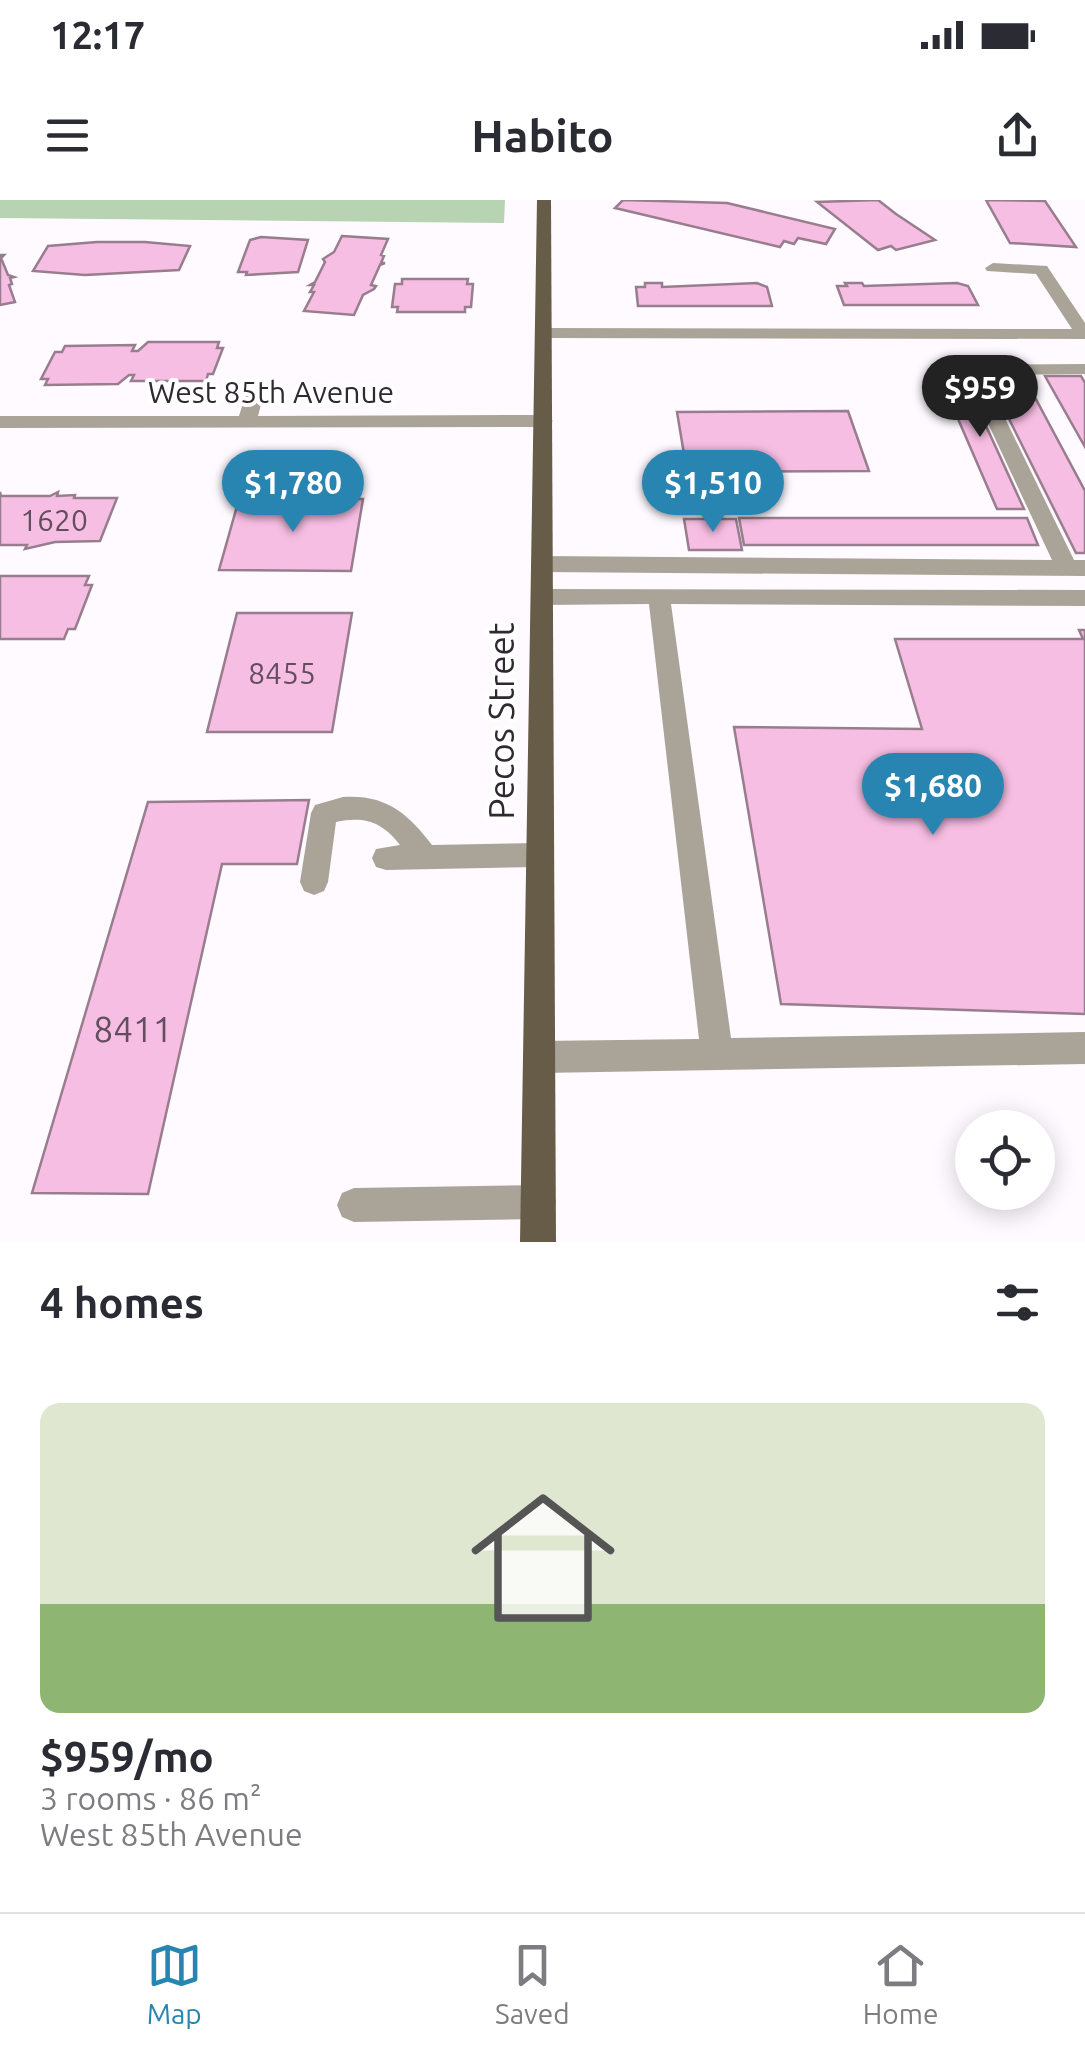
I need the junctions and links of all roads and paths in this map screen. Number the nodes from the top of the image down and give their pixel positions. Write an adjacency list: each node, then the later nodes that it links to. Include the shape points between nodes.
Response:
1 (544, 200): 3 (main road, Pecos Street)
2 (992, 268): 4 (street, via 1041,268)
3 (544, 333): 4 (street); 7 (main road, Pecos Street)
4 (1085, 334)
5 (1085, 369): 11 (street, via 972,370)
6 (254, 397): 9 (street)
7 (543, 421): 9 (street, West 85th Avenue); 10 (main road, Pecos Street)
8 (0, 422): 9 (street, West 85th Avenue)
9 (246, 422)
10 (542, 564): 11 (street); 12 (main road, Pecos Street)
11 (1076, 568)
12 (542, 596): 13 (street); 15 (main road, Pecos Street)
13 (659, 596): 14 (street); 20 (street)
14 (1085, 598)
15 (540, 855): 16 (street); 21 (main road, Pecos Street)
16 (426, 857): 17 (street); 18 (street, via 397,818 353,805 324,812)
17 (386, 858)
18 (314, 882)
19 (1085, 1048): 20 (street)
20 (717, 1054): 21 (street)
21 (540, 1057): 22 (main road, Pecos Street)
22 (539, 1202): 23 (street); 24 (main road, Pecos Street)
23 (354, 1206)
24 (538, 1242)

